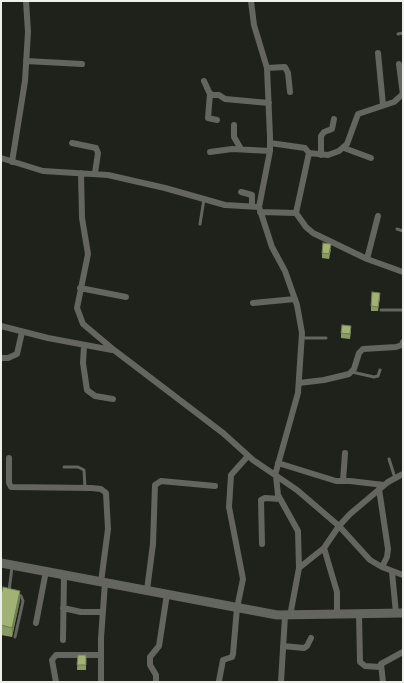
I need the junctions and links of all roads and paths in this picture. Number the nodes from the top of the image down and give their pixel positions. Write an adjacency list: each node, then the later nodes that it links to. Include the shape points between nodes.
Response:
1 (26, 1): 6 (street)
2 (251, 1): 9 (street, via 254,25)
3 (403, 33): 4 (lane)
4 (398, 34)
5 (378, 53): 15 (street)
6 (26, 61): 7 (street); 29 (street)
7 (82, 64)
8 (399, 64): 13 (street)
9 (267, 68): 11 (street, via 285,67); 14 (street)
10 (204, 81): 12 (street)
11 (290, 92)
12 (210, 94): 14 (street, via 225,99); 17 (street, via 208,118)
13 (403, 94): 15 (street, via 397,101)
14 (269, 103): 20 (street)
15 (383, 105): 21 (street, via 358,114)
16 (334, 119): 26 (street, via 332,129 322,134)
17 (217, 120)
18 (234, 125): 22 (street, via 234,137)
19 (72, 143): 31 (street, via 96,148 98,153)
20 (270, 143): 23 (street); 25 (street, via 305,148)
21 (344, 148): 26 (street, via 333,154); 28 (street)
22 (241, 149): 23 (street); 24 (street)
23 (270, 151): 35 (street)
24 (210, 152)
25 (309, 153): 26 (street); 36 (street)
26 (321, 155)
27 (1, 158): 29 (street)
28 (371, 158)
29 (12, 162): 30 (street, via 52,172)
30 (81, 173): 31 (street); 43 (street, via 82,218 88,254)
31 (95, 173): 33 (street)
32 (241, 192): 34 (street, via 252,195)
33 (204, 199): 34 (street, via 230,206); 38 (lane)
34 (252, 206): 35 (street)
35 (260, 210): 36 (street); 45 (street, via 272,247 283,265)
36 (296, 213): 41 (street, via 312,233)
37 (378, 216): 41 (street)
38 (200, 224)
39 (397, 229): 40 (lane)
40 (403, 231)
41 (367, 259): 42 (street)
42 (403, 272)
43 (80, 288): 44 (street); 55 (street, via 77,308 81,320)
44 (126, 297)
45 (295, 298): 46 (street); 51 (street)
46 (253, 303)
47 (380, 310): 48 (lane)
48 (403, 310)
49 (1, 326): 50 (street)
50 (22, 332): 54 (street); 57 (street, via 17,354)
51 (302, 338): 52 (lane); 60 (street)
52 (326, 338)
53 (402, 344): 56 (street); 59 (street, via 396,347 363,349)
54 (84, 346): 55 (street); 61 (street, via 83,363 87,390 95,396)
55 (114, 350): 63 (street)
56 (403, 352)
57 (1, 358)
58 (380, 370): 59 (lane, via 378,376 374,377)
59 (352, 372): 60 (street, via 324,380)
60 (299, 383): 66 (street)
61 (113, 399)
62 (345, 453): 71 (street)
63 (248, 456): 69 (street); 91 (street, via 241,466 233,471 231,480 230,512 243,573)
64 (9, 458): 74 (street, via 11,486)
65 (390, 459): 70 (lane)
66 (278, 463): 69 (street); 71 (street)
67 (64, 467): 74 (lane, via 78,467 84,470)
68 (403, 474): 70 (street)
69 (276, 476): 75 (street); 76 (street, via 298,490)
70 (395, 478): 73 (street)
71 (343, 481): 73 (street)
72 (215, 486): 88 (street, via 162,481 155,485 153,544)
73 (382, 487): 76 (street); 82 (street, via 388,549)
74 (86, 488): 87 (street, via 101,489 107,498 108,529)
75 (280, 500): 77 (street, via 261,500); 81 (street, via 298,531)
76 (339, 526): 78 (street); 82 (street, via 366,556)
77 (262, 544)
78 (324, 548): 81 (street); 94 (street, via 337,592)
79 (1, 563): 80 (main road)
80 (12, 565): 83 (main road); 98 (lane, via 9,591 23,598)
81 (300, 568): 96 (street)
82 (382, 568): 84 (street)
83 (46, 571): 85 (main road); 97 (street)
84 (392, 572): 86 (street); 93 (street)
85 (64, 575): 87 (main road); 90 (street)
86 (403, 575)
87 (103, 582): 88 (main road); 92 (street)
88 (147, 590): 89 (main road)
89 (168, 594): 91 (main road); 108 (street, via 159,646 150,657)
90 (63, 608): 92 (street, via 81,612); 100 (street)
91 (237, 608): 96 (main road); 105 (street, via 233,654 223,660)
92 (102, 612): 103 (street)
93 (399, 613): 95 (main road)
94 (337, 614): 95 (main road); 96 (main road)
95 (358, 614): 104 (street, via 360,662 365,666)
96 (288, 616): 101 (street)
97 (36, 623)
98 (15, 637)
99 (311, 638): 101 (street, via 304,648)
100 (63, 640)
101 (283, 646): 109 (street)
102 (403, 652): 104 (street, via 384,661)
103 (101, 654): 106 (street, via 56,655 52,660); 107 (street)
104 (380, 667): 110 (street)
105 (219, 681)
106 (56, 682)
107 (101, 682)
108 (156, 682)
109 (281, 682)
110 (383, 682)

